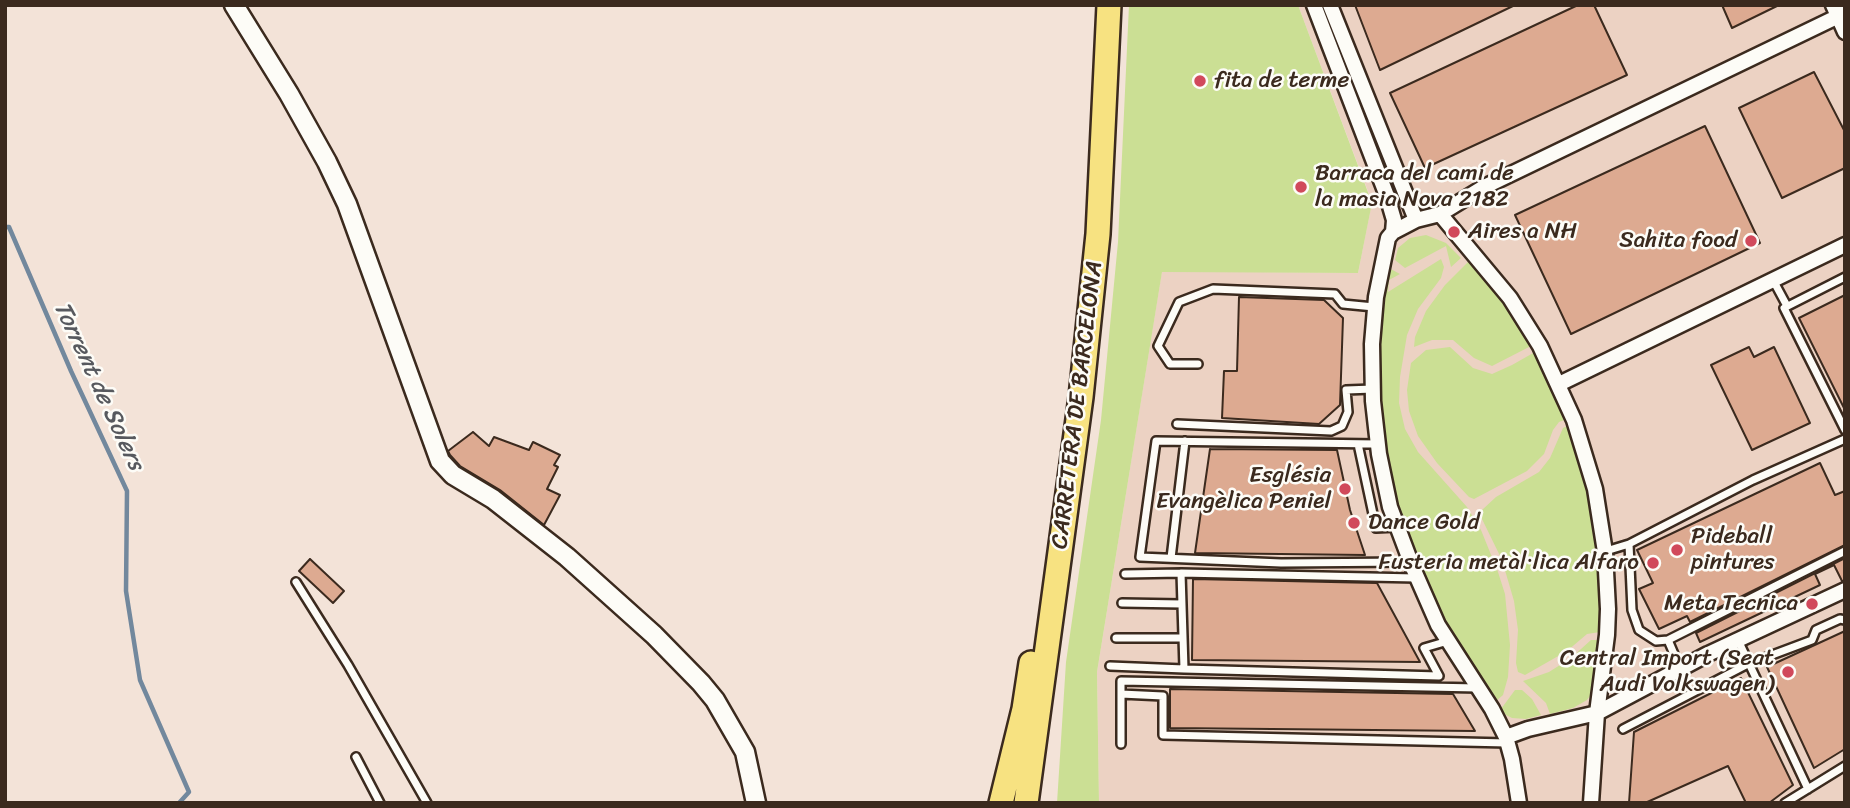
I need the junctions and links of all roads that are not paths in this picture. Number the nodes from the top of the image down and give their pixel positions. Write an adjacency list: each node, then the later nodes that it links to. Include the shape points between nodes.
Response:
1 (234, 5): 61 (street, via 289,94 346,204 440,461 566,556 697,680 715,700 743,748)
2 (1109, 5): 10 (highway, CARRETERA DE BARCELONA)
3 (1314, 5): 9 (street, via 1387,196 1395,220)
4 (1331, 5): 8 (street)
5 (1838, 12): 6 (street); 7 (street, via 1484,187)
6 (1845, 32)
7 (1440, 214): 8 (street); 17 (street, via 1510,298)
8 (1416, 220): 9 (street)
9 (1393, 232): 15 (street, via 1382,262)
10 (1097, 242): 50 (highway, CARRETERA DE BARCELONA); 53 (highway, via 1088,249 1056,500)
11 (1845, 245): 13 (street)
12 (1845, 277): 14 (lane)
13 (1773, 280): 14 (lane); 17 (street)
14 (1787, 306): 20 (lane)
15 (1375, 307): 16 (lane, via 1343,304 1335,295 1213,289 1179,302 1158,346 1170,364); 18 (street)
16 (1198, 365)
17 (1559, 384): 28 (street, via 1595,489)
18 (1373, 389): 19 (lane, via 1346,390 1348,412 1342,426 1331,431); 24 (street)
19 (1177, 424)
20 (1845, 430)
21 (1845, 439): 26 (lane)
22 (1185, 441): 23 (lane); 29 (lane); 29 (lane, via 1156,441 1140,557)
23 (1358, 444): 24 (lane); 25 (lane, via 1376,528)
24 (1378, 444): 25 (street)
25 (1397, 527): 30 (street)
26 (1629, 544): 28 (lane); 41 (lane, via 1632,610 1639,630 1656,642)
27 (1845, 551): 41 (lane)
28 (1605, 552): 51 (street, via 1607,635)
29 (1171, 558): 30 (lane)
30 (1410, 562): 33 (street)
31 (1181, 573): 32 (lane); 33 (lane); 37 (lane)
32 (1125, 574)
33 (1417, 578): 43 (street)
34 (296, 582): 60 (lane)
35 (1845, 590): 42 (street)
36 (1122, 603): 37 (lane)
37 (1182, 604): 40 (lane)
38 (1845, 620): 44 (lane, via 1816,630 1812,640)
39 (1116, 638): 40 (lane)
40 (1183, 638): 47 (lane)
41 (1668, 640): 46 (lane)
42 (1738, 640): 44 (lane); 46 (street)
43 (1448, 641): 47 (lane, via 1424,648 1439,676); 48 (street)
44 (1748, 663): 52 (lane); 58 (lane)
45 (1110, 666): 47 (lane)
46 (1681, 668): 51 (street)
47 (1184, 669)
48 (1479, 688): 49 (lane, via 1121,681); 54 (street)
49 (1121, 694): 54 (lane, via 1163,696 1163,735); 55 (lane)
50 (1040, 707): 64 (highway, CARRETERA DE BARCELONA); 65 (highway, via 1046,724)
51 (1597, 713): 54 (street, via 1528,729); 67 (street)
52 (1623, 729)
53 (1018, 732): 62 (highway); 63 (highway)
54 (1507, 740): 66 (street)
55 (1121, 744)
56 (356, 757): 59 (lane)
57 (1845, 766): 58 (lane)
58 (1808, 789): 68 (lane)
59 (380, 803)
60 (427, 803)
61 (756, 803)
62 (1001, 803)
63 (1011, 803)
64 (1026, 803)
65 (1040, 803)
66 (1519, 803)
67 (1591, 803)
68 (1785, 803)

